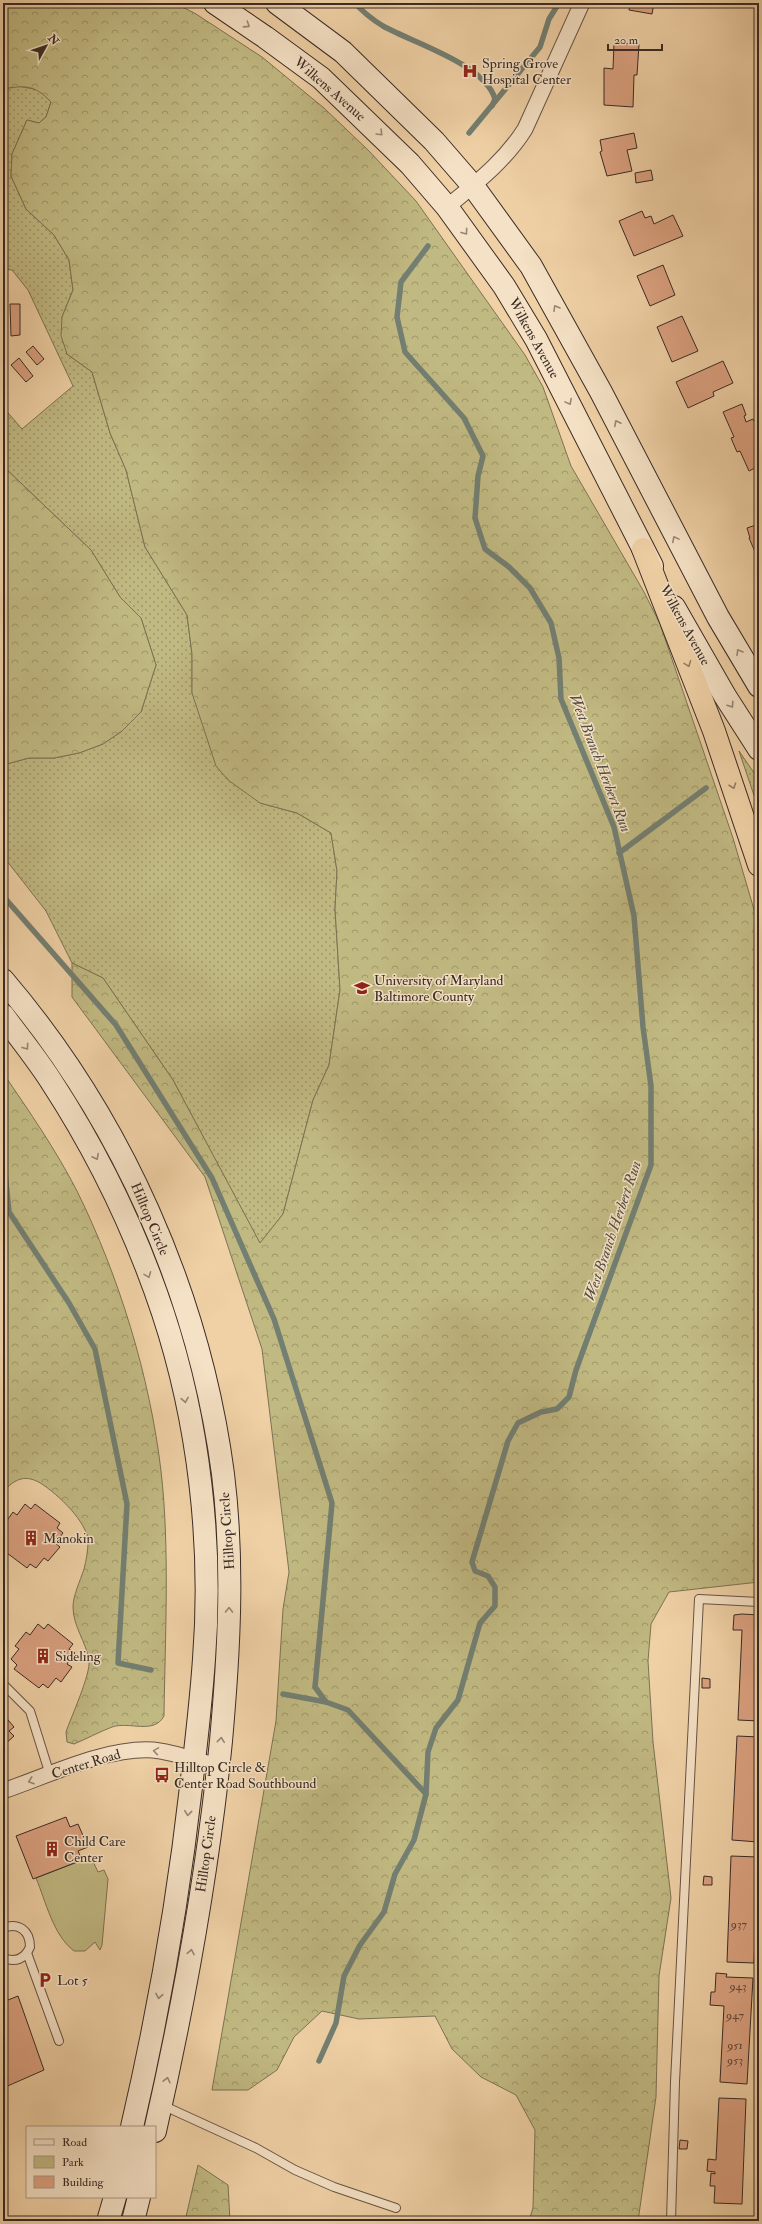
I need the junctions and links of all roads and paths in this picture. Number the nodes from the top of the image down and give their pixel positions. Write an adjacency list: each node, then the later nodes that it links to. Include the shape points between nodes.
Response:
1 (215, 3): 5 (street, Wilkens Avenue, one-way to 5, via 321,78 410,164)
2 (277, 3): 4 (street, via 343,52 388,93)
3 (582, 3): 4 (street, via 526,129 503,159)
4 (473, 186): 5 (street); 7 (street, one-way to 4, via 710,603 539,278)
5 (447, 207): 6 (street, Wilkens Avenue, one-way to 6, via 504,286 536,339)
6 (643, 549): 8 (street, Wilkens Avenue, one-way to 8, via 689,635); 9 (highway, one-way to 9, via 714,731)
7 (759, 686)
8 (758, 746)
9 (759, 865)
10 (3, 980): 15 (street, Hilltop Circle, one-way to 10, via 229,1657 229,1556 223,1473 205,1380 183,1299 151,1215 114,1140 70,1066)
11 (3, 1015): 14 (street, Hilltop Circle, one-way to 14, via 51,1081 94,1153 123,1212 163,1313 183,1384 200,1480 206,1564 204,1657)
12 (759, 1602): 30 (lane, via 699,1599 675,2082)
13 (3, 1684): 16 (lane, via 30,1711)
14 (194, 1760): 15 (street, Center Road); 16 (street, Center Road, one-way to 16, via 154,1750 112,1753); 23 (street, Hilltop Circle, one-way to 23, via 170,1941 148,2059)
15 (218, 1766): 22 (street, Hilltop Circle, one-way to 15, via 205,1870)
16 (50, 1775): 17 (street, Center Road, one-way to 17)
17 (3, 1791)
18 (3, 1928): 19 (lane, via 16,1926 27,1933 30,1947)
19 (27, 1953): 20 (lane, via 16,1961); 21 (lane)
20 (3, 1958)
21 (59, 2041)
22 (161, 2105): 24 (street, Hilltop Circle); 27 (lane, via 334,2187)
23 (132, 2126)
24 (156, 2127)
25 (115, 2198): 28 (street)
26 (139, 2198): 29 (street)
27 (396, 2208)
28 (108, 2221)
29 (133, 2221)
30 (671, 2221)

